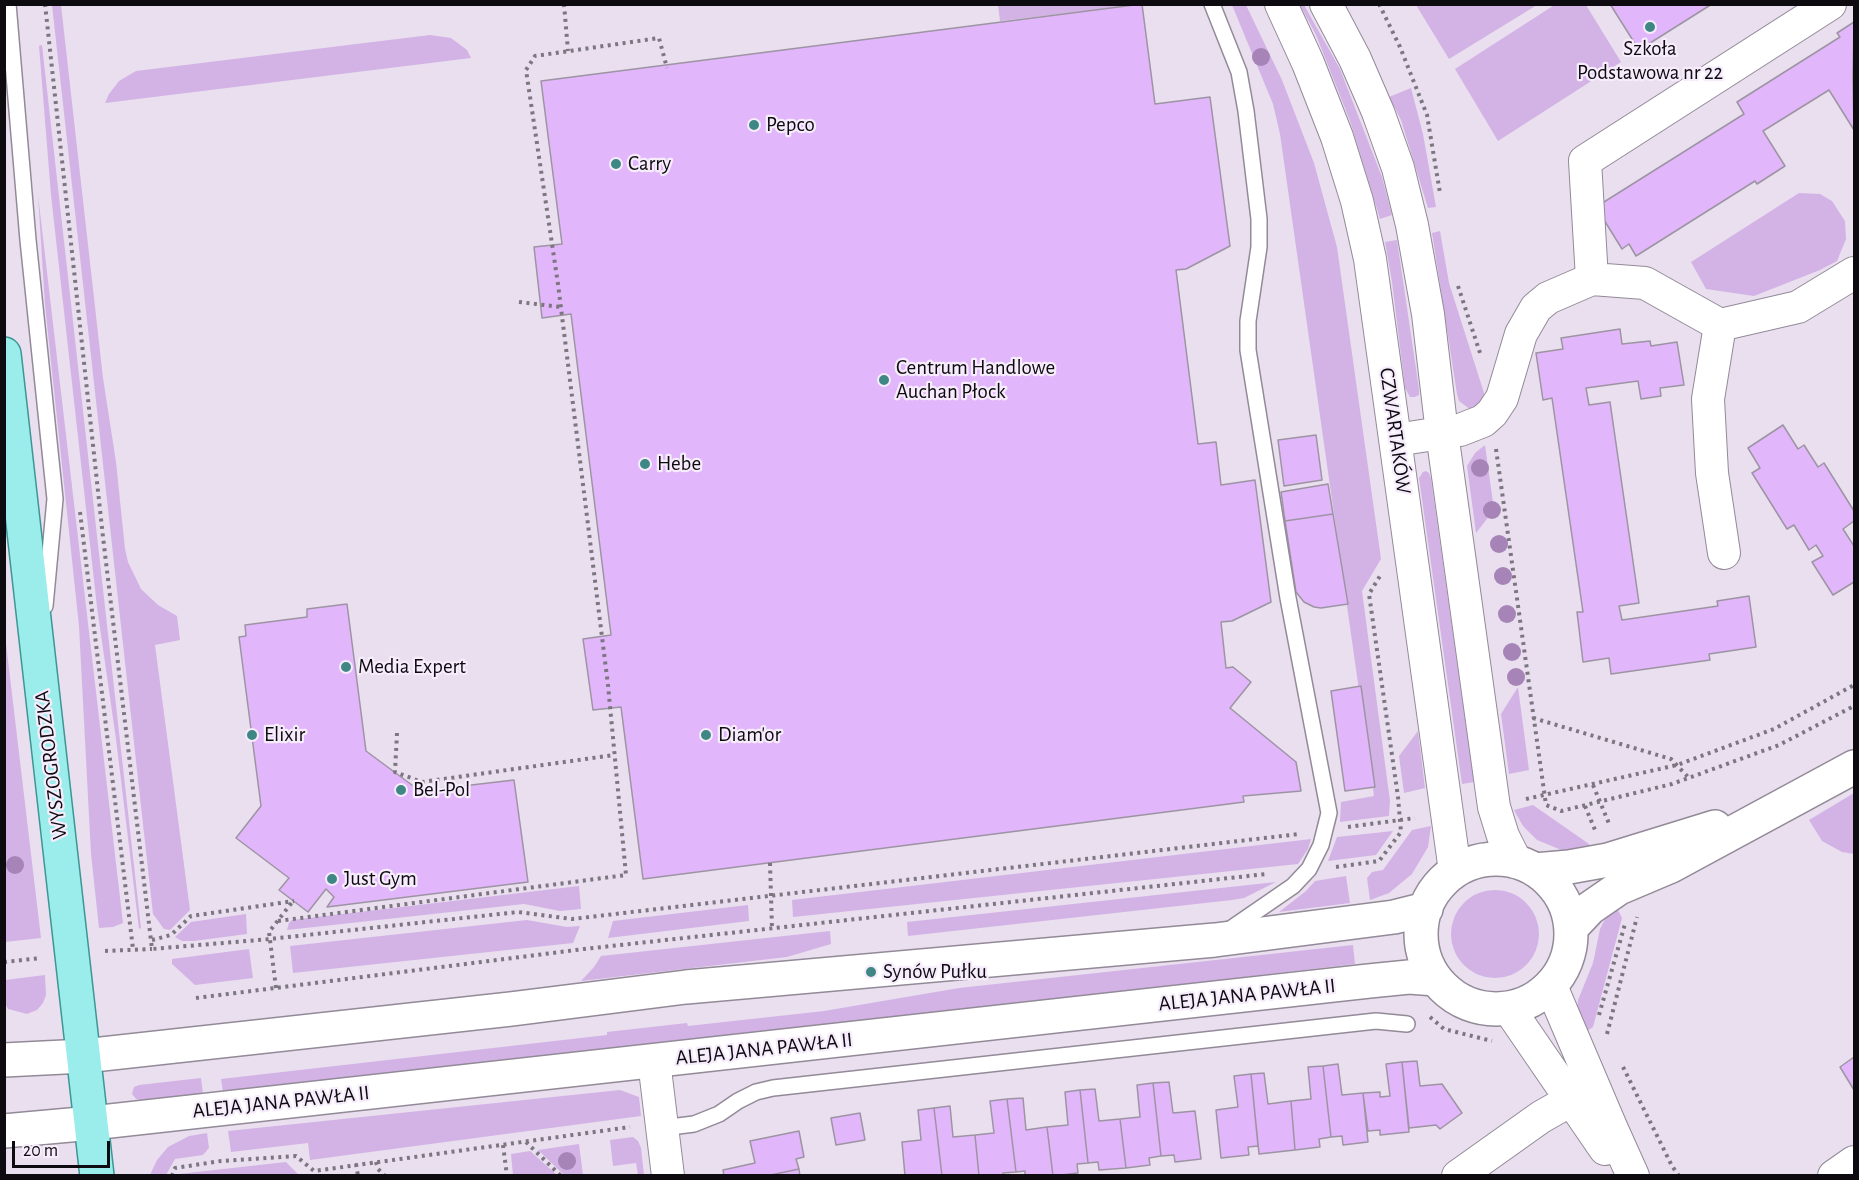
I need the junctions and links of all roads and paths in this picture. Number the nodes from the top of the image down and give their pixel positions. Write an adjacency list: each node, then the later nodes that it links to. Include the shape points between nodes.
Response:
1 (8, 4): 27 (lane, via 55,499)
2 (45, 4): 57 (path, via 104,549)
3 (564, 4): 9 (path)
4 (1212, 4): 43 (lane, via 1239,72 1246,111 1259,228 1248,350 1288,598 1329,813)
5 (1281, 4): 22 (street, CZWARTAKÓW, via 1321,93 1356,201 1370,259)
6 (1326, 4): 21 (street, via 1374,103 1403,188 1426,304)
7 (1379, 4): 11 (path, via 1427,115)
8 (1830, 4): 13 (street, via 1586,161)
9 (568, 51): 10 (path, via 658,38); 16 (path, via 535,56 526,70)
10 (667, 68)
11 (1441, 196)
12 (1854, 273): 17 (street, via 1798,308)
13 (1592, 279): 17 (street, via 1645,284); 20 (street, via 1548,298 1536,308 1521,334 1502,398)
14 (1457, 283): 19 (path)
15 (519, 302): 16 (path)
16 (561, 307): 32 (path)
17 (1720, 325): 24 (street, via 1708,399 1712,473)
18 (4, 354): 23 (main road, WYSZOGRODZKA)
19 (1482, 361)
20 (1492, 413): 21 (street, via 1473,426); 30 (path)
21 (1442, 433): 22 (street); 40 (street)
22 (1396, 440): 41 (street, CZWARTAKÓW)
23 (26, 550): 26 (main road, via 17,583); 27 (main road, WYSZOGRODZKA)
24 (1724, 553)
25 (1385, 568): 42 (path, via 1369,594)
26 (4, 602)
27 (40, 672): 69 (main road, WYSZOGRODZKA)
28 (1854, 685): 33 (path, via 1774,729)
29 (1854, 706): 35 (path, via 1779,745)
30 (1533, 717): 33 (path, via 1671,759); 37 (path)
31 (398, 733): 32 (path, via 395,772 422,782)
32 (614, 755): 53 (path, via 626,875)
33 (1677, 765): 35 (path); 36 (path)
34 (1854, 767): 47 (street, via 1785,806)
35 (1689, 778): 38 (path)
36 (1593, 785): 37 (path); 38 (path)
37 (1544, 795): 39 (path, via 1546,805 1560,811); 40 (path)
38 (1599, 801): 39 (path); 47 (path)
39 (1585, 806): 44 (path)
40 (1494, 807): 46 (street, via 1503,836)
41 (1448, 816): 42 (path); 49 (street, CZWARTAKÓW)
42 (1400, 820): 43 (path); 48 (path, via 1401,832 1378,861)
43 (1326, 831): 48 (lane); 50 (path)
44 (1597, 835)
45 (770, 863): 50 (path)
46 (1526, 866): 47 (street, via 1588,864); 49 (street, via 1495,859); 54 (street, via 1554,886 1563,899)
47 (1627, 868): 54 (street); 67 (path, via 1641,903)
48 (1309, 869): 55 (path); 58 (lane, via 1293,886)
49 (1455, 871): 51 (street, via 1434,892)
50 (771, 894): 55 (path); 56 (path, via 572,919 518,912)
51 (1426, 909): 58 (street, via 1383,919); 59 (street, via 1422,947)
52 (1627, 917): 66 (path)
53 (278, 921): 56 (path, via 269,932); 57 (path, via 294,901 191,916 171,935)
54 (1571, 928): 60 (street, via 1568,955)
55 (772, 929): 61 (path)
56 (270, 939): 57 (path, via 153,950); 61 (path)
57 (152, 940)
58 (1215, 940): 69 (street, via 686,987)
59 (1436, 979): 63 (street, via 1472,1006); 71 (street, ALEJA JANA PAWŁA II, via 1409,977)
60 (1551, 986): 63 (street, via 1536,999); 93 (street)
61 (276, 988): 62 (path)
62 (196, 998)
63 (1509, 1009): 73 (street)
64 (1427, 1015): 68 (path, via 1444,1029)
65 (1407, 1024): 75 (lane, via 1376,1021 773,1088 756,1092 693,1124)
66 (1597, 1026)
67 (1605, 1041)
68 (1497, 1042)
69 (84, 1056): 70 (street); 74 (main road, WYSZOGRODZKA)
70 (4, 1060)
71 (654, 1061): 74 (street, ALEJA JANA PAWŁA II); 75 (street)
72 (1623, 1065): 94 (path)
73 (1571, 1100): 91 (street); 92 (street)
74 (92, 1124): 76 (street, ALEJA JANA PAWŁA II); 82 (main road, WYSZOGRODZKA)
75 (648, 1127): 77 (path); 90 (street)
76 (4, 1131)
77 (525, 1141): 78 (path); 89 (path)
78 (503, 1144): 79 (path); 88 (path)
79 (376, 1162): 81 (path); 85 (path)
80 (1854, 1162): 95 (street)
81 (356, 1164): 83 (path, via 314,1171 296,1156 176,1168); 84 (path)
82 (97, 1176)
83 (172, 1176)
84 (358, 1176)
85 (385, 1176)
86 (427, 1176): 87 (path)
87 (444, 1176)
88 (507, 1176)
89 (561, 1176)
90 (668, 1176)
91 (1458, 1176)
92 (1624, 1176)
93 (1634, 1176)
94 (1679, 1176)
95 (1834, 1176)

